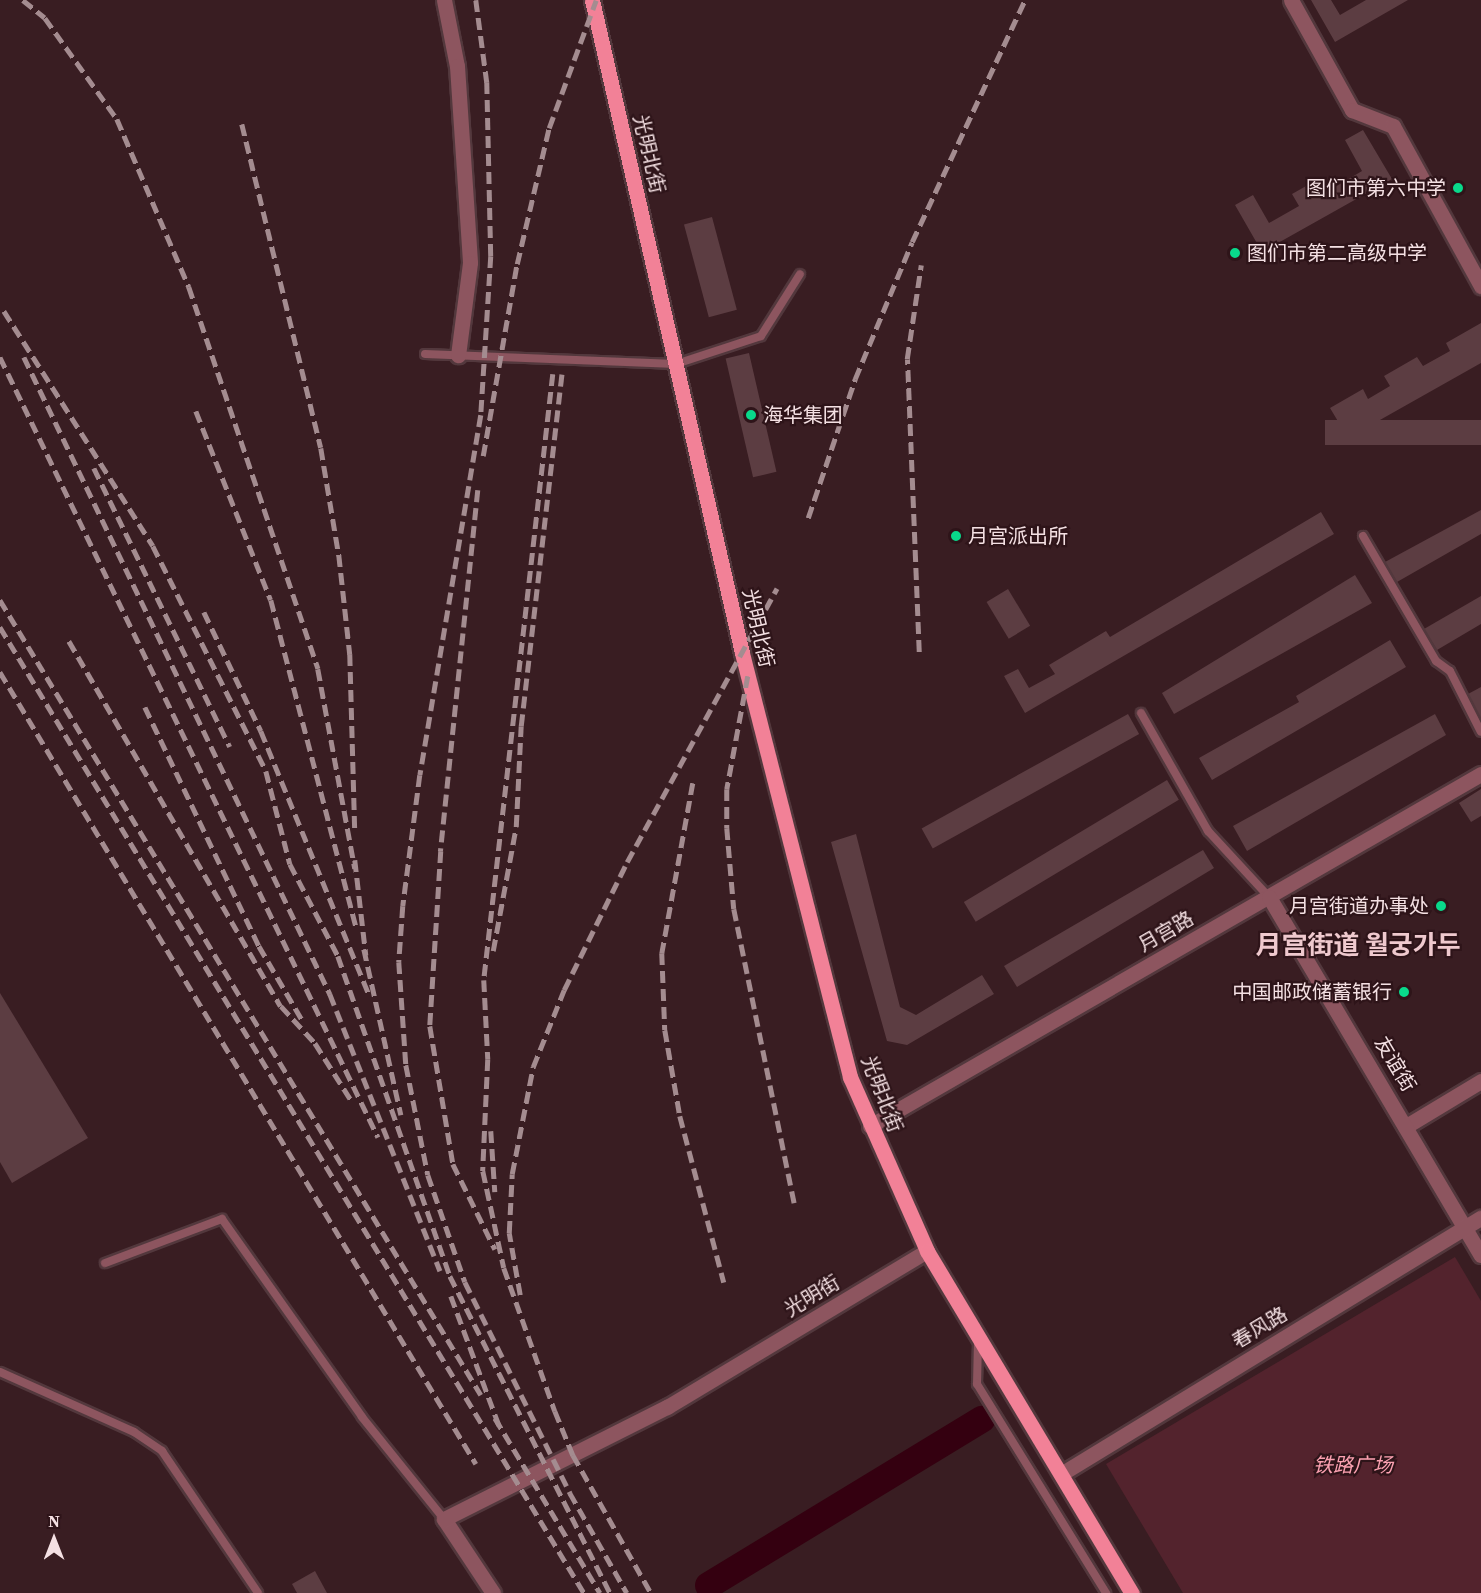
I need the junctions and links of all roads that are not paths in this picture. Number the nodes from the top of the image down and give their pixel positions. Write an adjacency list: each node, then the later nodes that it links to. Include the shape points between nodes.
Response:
1 (444, 0): 7 (street, via 457,66 470,263)
2 (592, 0): 8 (main road, 光明北街)
3 (1290, 0): 5 (street, via 1352,110 1393,126)
4 (800, 274): 8 (lane, via 761,336)
5 (1481, 286)
6 (425, 354): 7 (lane)
7 (458, 355): 8 (lane)
8 (676, 364): 16 (main road, 光明北街, via 799,890 850,1077)
9 (1363, 536): 11 (lane, via 1436,661 1450,671)
10 (1141, 713): 13 (lane, via 1208,831)
11 (1481, 732)
12 (1481, 774): 13 (street, 月宫路)
13 (1269, 897): 15 (street, 友谊街); 16 (street, 月宫路)
14 (1481, 1081): 15 (street)
15 (1408, 1125): 18 (street, 友谊街)
16 (870, 1126): 19 (main road, 光明北街)
17 (1481, 1218): 18 (street, 春风路)
18 (1465, 1228): 20 (street, 友谊街); 24 (street, 春风路)
19 (927, 1251): 22 (main road); 25 (street, 光明街, via 667,1407)
20 (1481, 1255)
21 (105, 1263): 25 (lane, via 222,1219 362,1417)
22 (978, 1337): 24 (main road); 28 (lane, via 977,1384)
23 (0, 1372): 26 (lane, via 134,1432 162,1451)
24 (1060, 1474): 29 (main road)
25 (444, 1519): 27 (street)
26 (258, 1593)
27 (493, 1593)
28 (1106, 1593)
29 (1132, 1593)

